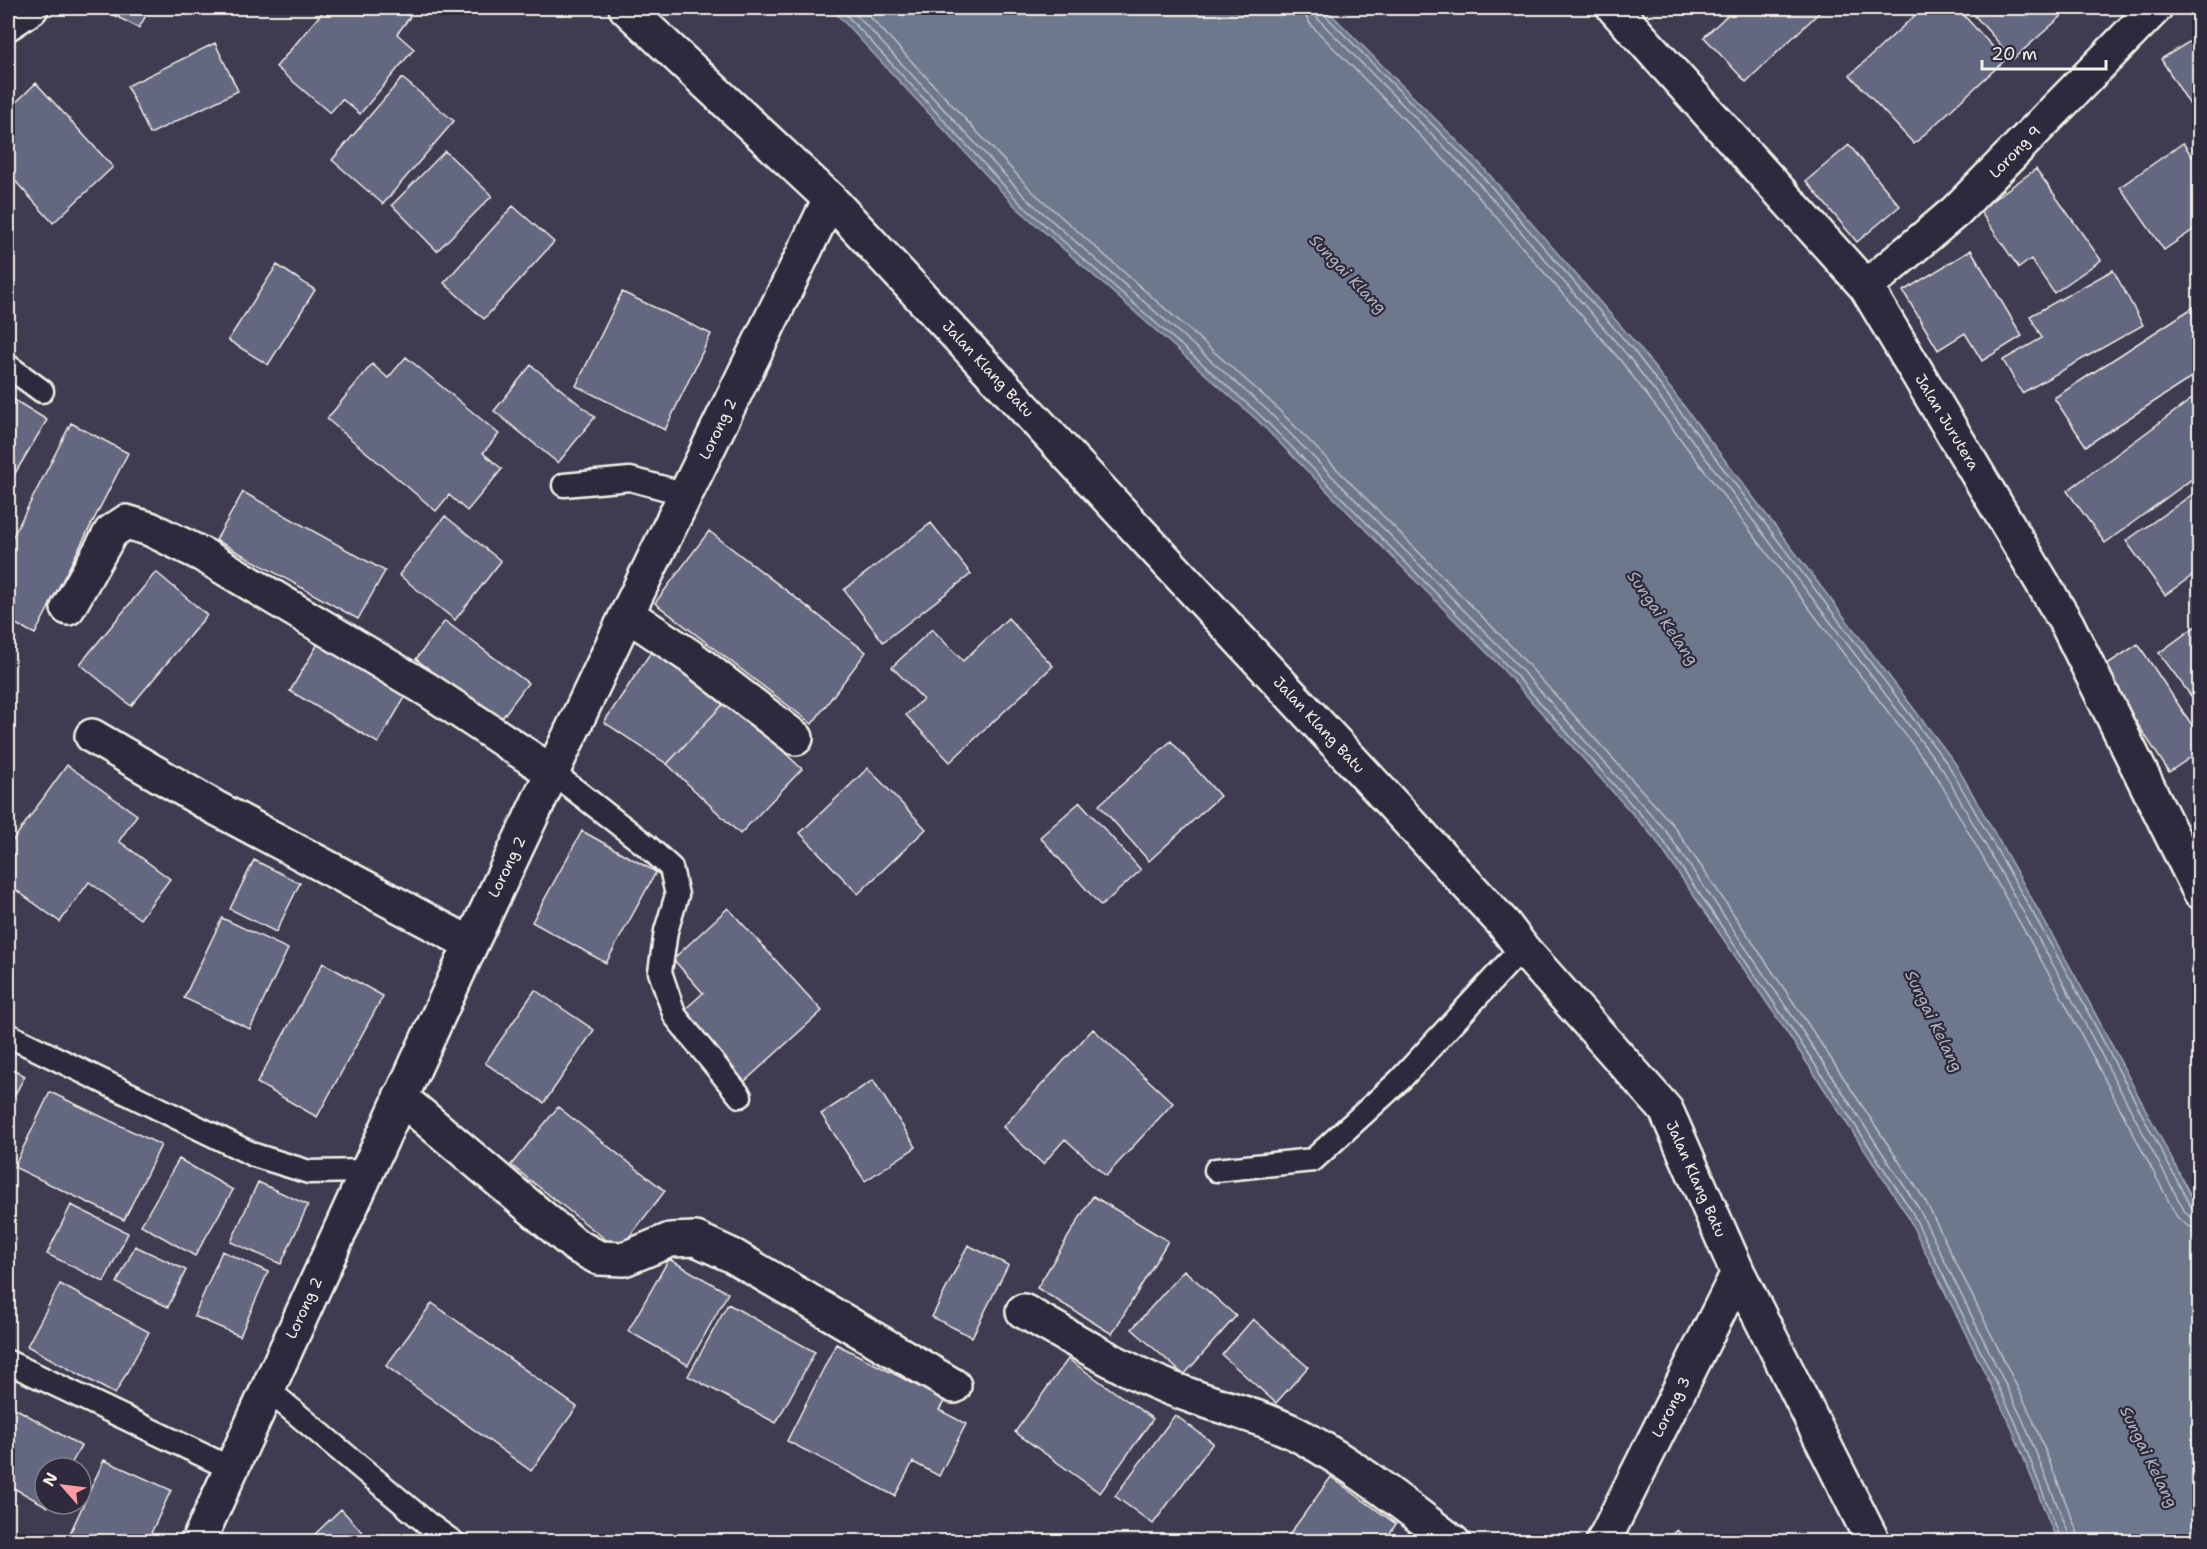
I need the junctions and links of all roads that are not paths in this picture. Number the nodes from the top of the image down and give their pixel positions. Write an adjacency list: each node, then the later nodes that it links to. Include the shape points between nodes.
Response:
1 (31, 8): 5 (street)
2 (626, 8): 6 (street, Jalan Klang Batu)
3 (1614, 8): 7 (street, Jalan Jurutera)
4 (2155, 8): 7 (street, Lorong 9, via 1956,211)
5 (8, 23)
6 (830, 199): 11 (street, Lorong 2); 19 (street, Jalan Klang Batu)
7 (1866, 287): 17 (street, Jalan Jurutera, via 2067,624)
8 (8, 366): 9 (lane)
9 (42, 391)
10 (564, 485): 11 (lane, via 630,479)
11 (686, 494): 13 (street, Lorong 2)
12 (68, 608): 16 (street, via 111,532 126,522 150,529 203,555 428,690)
13 (627, 614): 15 (street, via 691,657); 16 (street, Lorong 2)
14 (92, 736): 18 (street, via 214,807)
15 (796, 738)
16 (553, 773): 18 (street, Lorong 2); 21 (lane, via 671,868 678,896 666,931 660,972 675,1016)
17 (2199, 892)
18 (471, 944): 22 (street, Lorong 2)
19 (1522, 948): 23 (lane, via 1400,1080 1313,1160); 25 (street, Jalan Klang Batu, via 1666,1110)
20 (8, 1035): 24 (lane, via 254,1155 309,1172)
21 (740, 1096)
22 (400, 1097): 24 (street, Lorong 2); 28 (street, via 575,1245 599,1258 624,1259 670,1240 696,1239 733,1256)
23 (1216, 1170)
24 (367, 1171): 29 (street, Lorong 2)
25 (1738, 1273): 34 (street, Lorong 3); 35 (street, Jalan Klang Batu)
26 (1023, 1311): 33 (street, via 1174,1389 1257,1417 1304,1438 1350,1466)
27 (8, 1362): 30 (lane)
28 (954, 1386)
29 (267, 1389): 30 (street, Lorong 2); 32 (lane)
30 (230, 1468): 31 (street, Lorong 2)
31 (198, 1542)
32 (453, 1542)
33 (1453, 1542)
34 (1604, 1542)
35 (1873, 1542)

